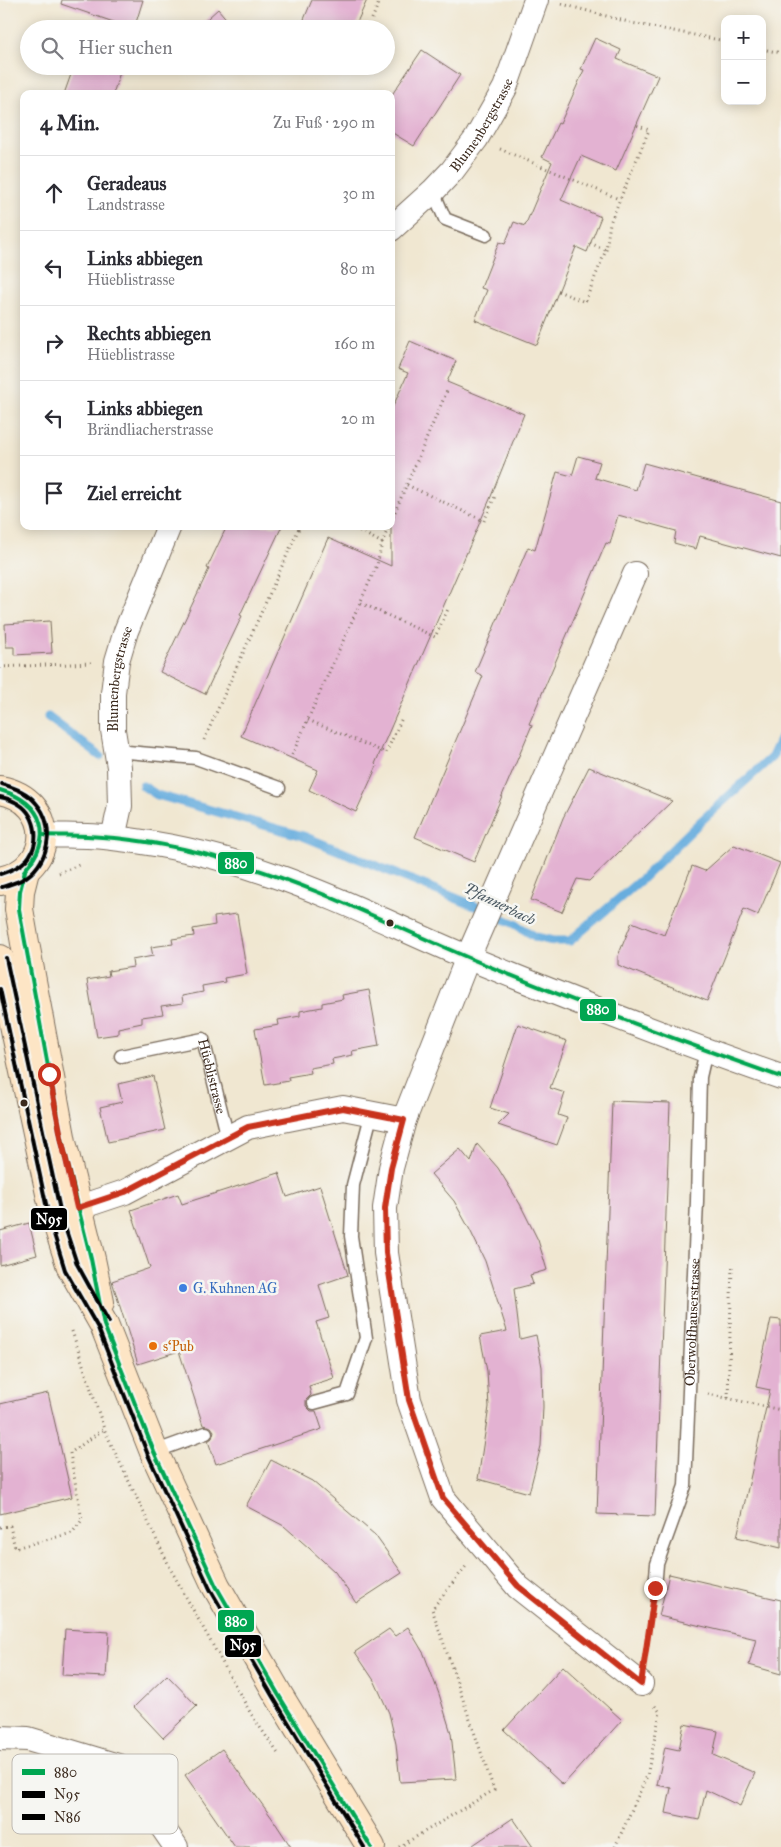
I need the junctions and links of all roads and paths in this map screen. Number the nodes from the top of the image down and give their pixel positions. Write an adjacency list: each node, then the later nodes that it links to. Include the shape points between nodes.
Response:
1 (380, 0): 3 (path)
2 (547, 2): 4 (path); 8 (street, Blumenbergstrasse)
3 (372, 19)
4 (721, 40)
5 (766, 50): 6 (path)
6 (781, 53)
7 (636, 125): 10 (path, via 650,130)
8 (476, 139): 9 (street, Blumenbergstrasse); 10 (path)
9 (433, 191): 11 (street, Blumenbergstrasse); 12 (lane, via 445,219)
10 (619, 199): 14 (path, via 610,224)
11 (395, 225)
12 (486, 235)
13 (590, 243): 14 (path)
14 (606, 250): 15 (path, via 585,302)
15 (558, 291)
16 (447, 391): 17 (path)
17 (407, 485): 18 (path, via 484,520); 19 (path)
18 (496, 494)
19 (395, 512)
20 (167, 530): 28 (street, Blumenbergstrasse)
21 (298, 530): 33 (path)
22 (359, 530): 24 (path)
23 (387, 530): 24 (path)
24 (382, 542): 26 (path, via 378,566)
25 (635, 574): 41 (street)
26 (360, 603): 27 (path, via 435,637); 31 (path)
27 (449, 607)
28 (117, 661): 29 (path); 34 (street, Blumenbergstrasse, via 113,730)
29 (0, 667)
30 (402, 718): 31 (path, via 386,753)
31 (308, 720): 32 (path)
32 (292, 755)
33 (196, 758): 34 (lane); 35 (lane)
34 (117, 759): 38 (street, Blumenbergstrasse, via 120,806)
35 (279, 788)
36 (0, 790): 37 (main road, via 12,792 34,809)
37 (42, 835): 38 (street); 39 (main road, via 35,861)
38 (113, 838): 41 (street, via 171,847 270,874)
39 (25, 871): 40 (main road, via 14,878); 49 (main road, via 19,909)
40 (0, 880)
41 (468, 957): 43 (street); 47 (street)
42 (0, 959): 51 (main road, via 55,1217 71,1267)
43 (706, 1051): 45 (street); 52 (lane, Oberwolfhauserstrasse, via 700,1077)
44 (121, 1056): 48 (lane, Hüeblistrasse, via 203,1039)
45 (781, 1077)
46 (372, 1112): 47 (street, Hüeblistrasse); 48 (street, Hüeblistrasse, via 343,1108 248,1127); 54 (lane, via 353,1186 352,1236 366,1338 347,1394)
47 (404, 1120): 60 (street, via 391,1168 385,1217 386,1253 409,1400 443,1498)
48 (228, 1138): 49 (street, Hüeblistrasse, via 125,1192)
49 (77, 1208): 51 (main road)
50 (732, 1266): 53 (path)
51 (104, 1325): 58 (main road)
52 (689, 1390): 53 (path); 61 (lane, Oberwolfhauserstrasse, via 685,1486 656,1564)
53 (728, 1398): 55 (path)
54 (314, 1403)
55 (781, 1410)
56 (104, 1429): 59 (path, via 70,1454 82,1520 72,1533 14,1548 10,1526)
57 (206, 1433): 58 (lane)
58 (154, 1452): 67 (main road, via 216,1586)
59 (0, 1527)
60 (483, 1545): 62 (street, via 518,1586); 68 (path, via 432,1609 494,1790)
61 (655, 1588): 62 (path)
62 (641, 1684): 69 (path, via 660,1712 647,1776)
63 (0, 1738): 64 (street, via 28,1739)
64 (78, 1754)
65 (167, 1834): 66 (street)
66 (176, 1847)
67 (371, 1847)
68 (399, 1847)
69 (615, 1847)

